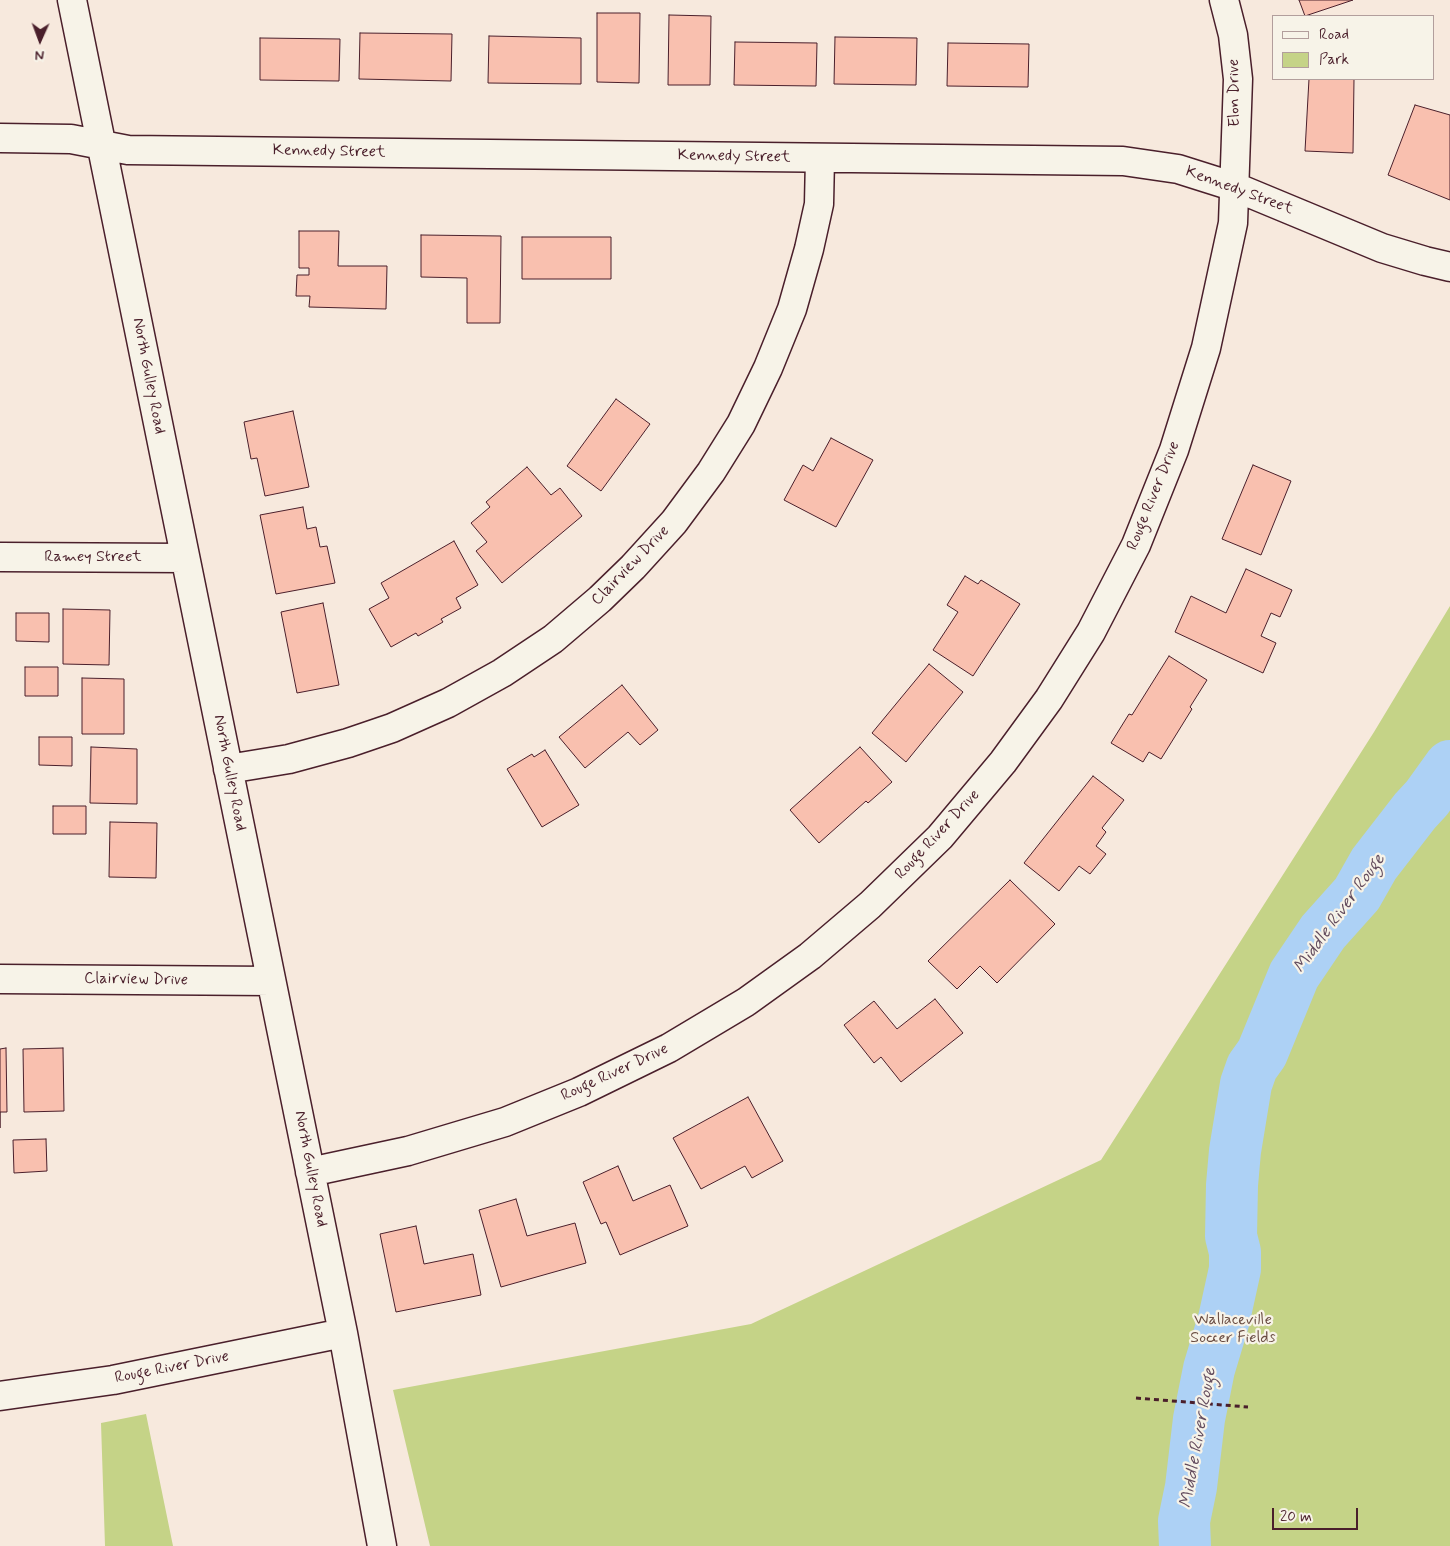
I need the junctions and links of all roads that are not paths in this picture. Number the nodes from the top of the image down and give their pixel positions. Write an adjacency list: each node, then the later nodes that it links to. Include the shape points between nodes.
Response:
1 (72, 0): 4 (street, North Gulley Road)
2 (1224, 0): 6 (street, Elon Drive, via 1233,35 1238,79)
3 (0, 138): 4 (street, Kennedy Street, via 71,139)
4 (102, 144): 5 (street, Kennedy Street, via 128,150); 9 (street, North Gulley Road)
5 (820, 158): 6 (street, Kennedy Street, via 1124,161 1178,169); 10 (street, Clairview Drive, via 819,204 809,250 792,309 768,368 711,472 674,522 634,567 552,639 502,673 448,703 348,743 289,759)
6 (1234, 187): 7 (street, Kennedy Street, via 1382,248); 13 (street, Rouge River Drive, via 1233,223 1206,348 1174,450 1136,545 1091,632 1049,699 1003,762 940,837 870,906 810,956 746,1002 670,1048 579,1092 505,1122 408,1151)
7 (1450, 267)
8 (0, 557): 9 (street, Ramey Street)
9 (186, 558): 10 (street, North Gulley Road)
10 (228, 769): 12 (street, North Gulley Road)
11 (0, 979): 12 (street, Clairview Drive)
12 (271, 981): 13 (street, North Gulley Road)
13 (310, 1172): 14 (street, North Gulley Road)
14 (343, 1333): 15 (street, Rouge River Drive, via 113,1380); 16 (street, North Gulley Road)
15 (0, 1396)
16 (382, 1546)

